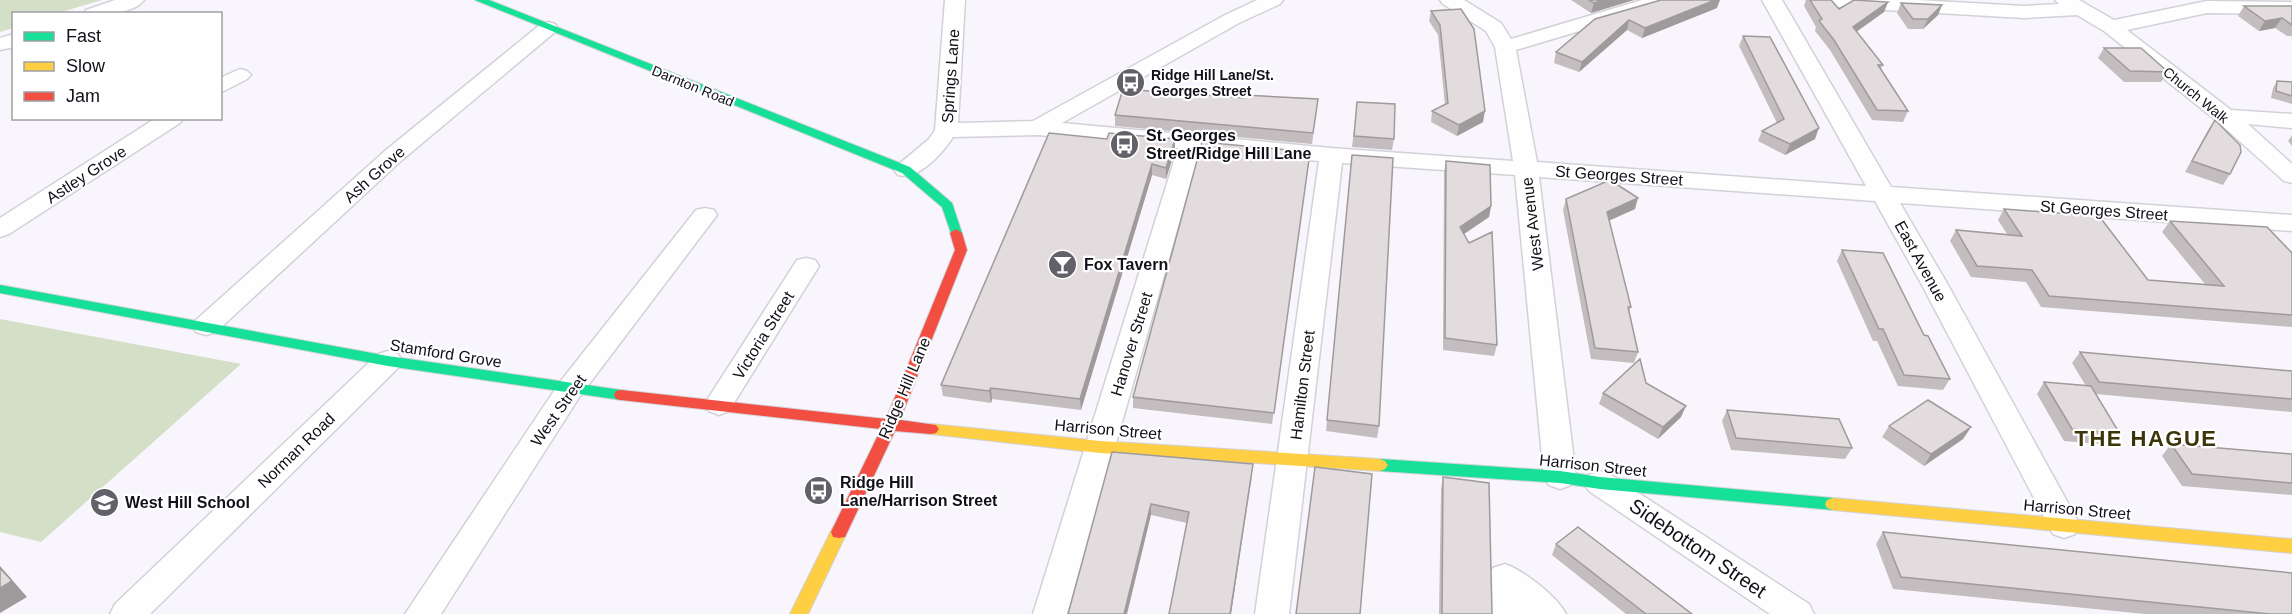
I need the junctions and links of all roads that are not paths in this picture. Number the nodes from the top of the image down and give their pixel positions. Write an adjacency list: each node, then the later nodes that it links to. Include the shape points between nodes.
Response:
1 (134, 0): 11 (street)
2 (480, 0): 13 (street, Darnton Road)
3 (955, 0): 21 (street, Springs Lane)
4 (1273, 0): 20 (street)
5 (1450, 0): 14 (street, West Avenue, via 1494,27)
6 (1663, 0): 14 (street)
7 (1772, 0): 27 (street, East Avenue)
8 (1818, 0): 9 (street, via 2024,12)
9 (2073, 5): 12 (street, Church Walk)
10 (2292, 8): 12 (street, via 2207,7)
11 (99, 12)
12 (2110, 27): 17 (street, Church Walk)
13 (548, 28): 25 (street, Darnton Road); 33 (street, Ash Grove, via 394,155)
14 (1505, 47): 24 (street, West Avenue)
15 (240, 75): 16 (street)
16 (222, 86)
17 (2225, 116): 19 (street); 26 (street, Church Walk)
18 (169, 120): 30 (street, Astley Grove)
19 (2292, 121)
20 (1038, 128): 21 (street, St Georges Street); 22 (street, St Georges Street)
21 (946, 130): 25 (street, Springs Lane, via 937,144)
22 (1191, 142): 23 (street, St Georges Street); 38 (street, Hanover Street)
23 (1331, 155): 24 (street, St Georges Street); 39 (street, Hamilton Street)
24 (1526, 169): 27 (street, St Georges Street); 40 (street, West Avenue)
25 (906, 170): 37 (street, Ridge Hill Lane, via 948,206 960,250)
26 (2292, 176)
27 (1885, 194): 29 (street, St Georges Street); 42 (street, East Avenue)
28 (705, 215): 35 (street, West Street)
29 (2292, 223)
30 (0, 230)
31 (806, 266): 36 (street, Victoria Street)
32 (0, 289): 33 (street, Stamford Grove)
33 (206, 326): 34 (street, Stamford Grove)
34 (388, 361): 35 (street, Stamford Grove); 44 (street, Norman Road)
35 (570, 389): 36 (street, Stamford Grove); 45 (street, West Street)
36 (719, 404): 37 (street, Stamford Grove)
37 (891, 424): 38 (street, Harrison Street); 46 (street, Ridge Hill Lane)
38 (1100, 447): 39 (street, Harrison Street); 47 (street, Hanover Street)
39 (1293, 459): 40 (street, Harrison Street); 48 (street, Hamilton Street)
40 (1560, 477): 41 (street, Harrison Street)
41 (1600, 483): 42 (street, Harrison Street); 51 (street, Sidebottom Street)
42 (2064, 525): 43 (street, Harrison Street)
43 (2292, 546)
44 (127, 614)
45 (422, 614)
46 (800, 614)
47 (1050, 614)
48 (1272, 614)
49 (1506, 614): 50 (street, via 1505,578)
50 (1549, 614)
51 (1797, 614)

